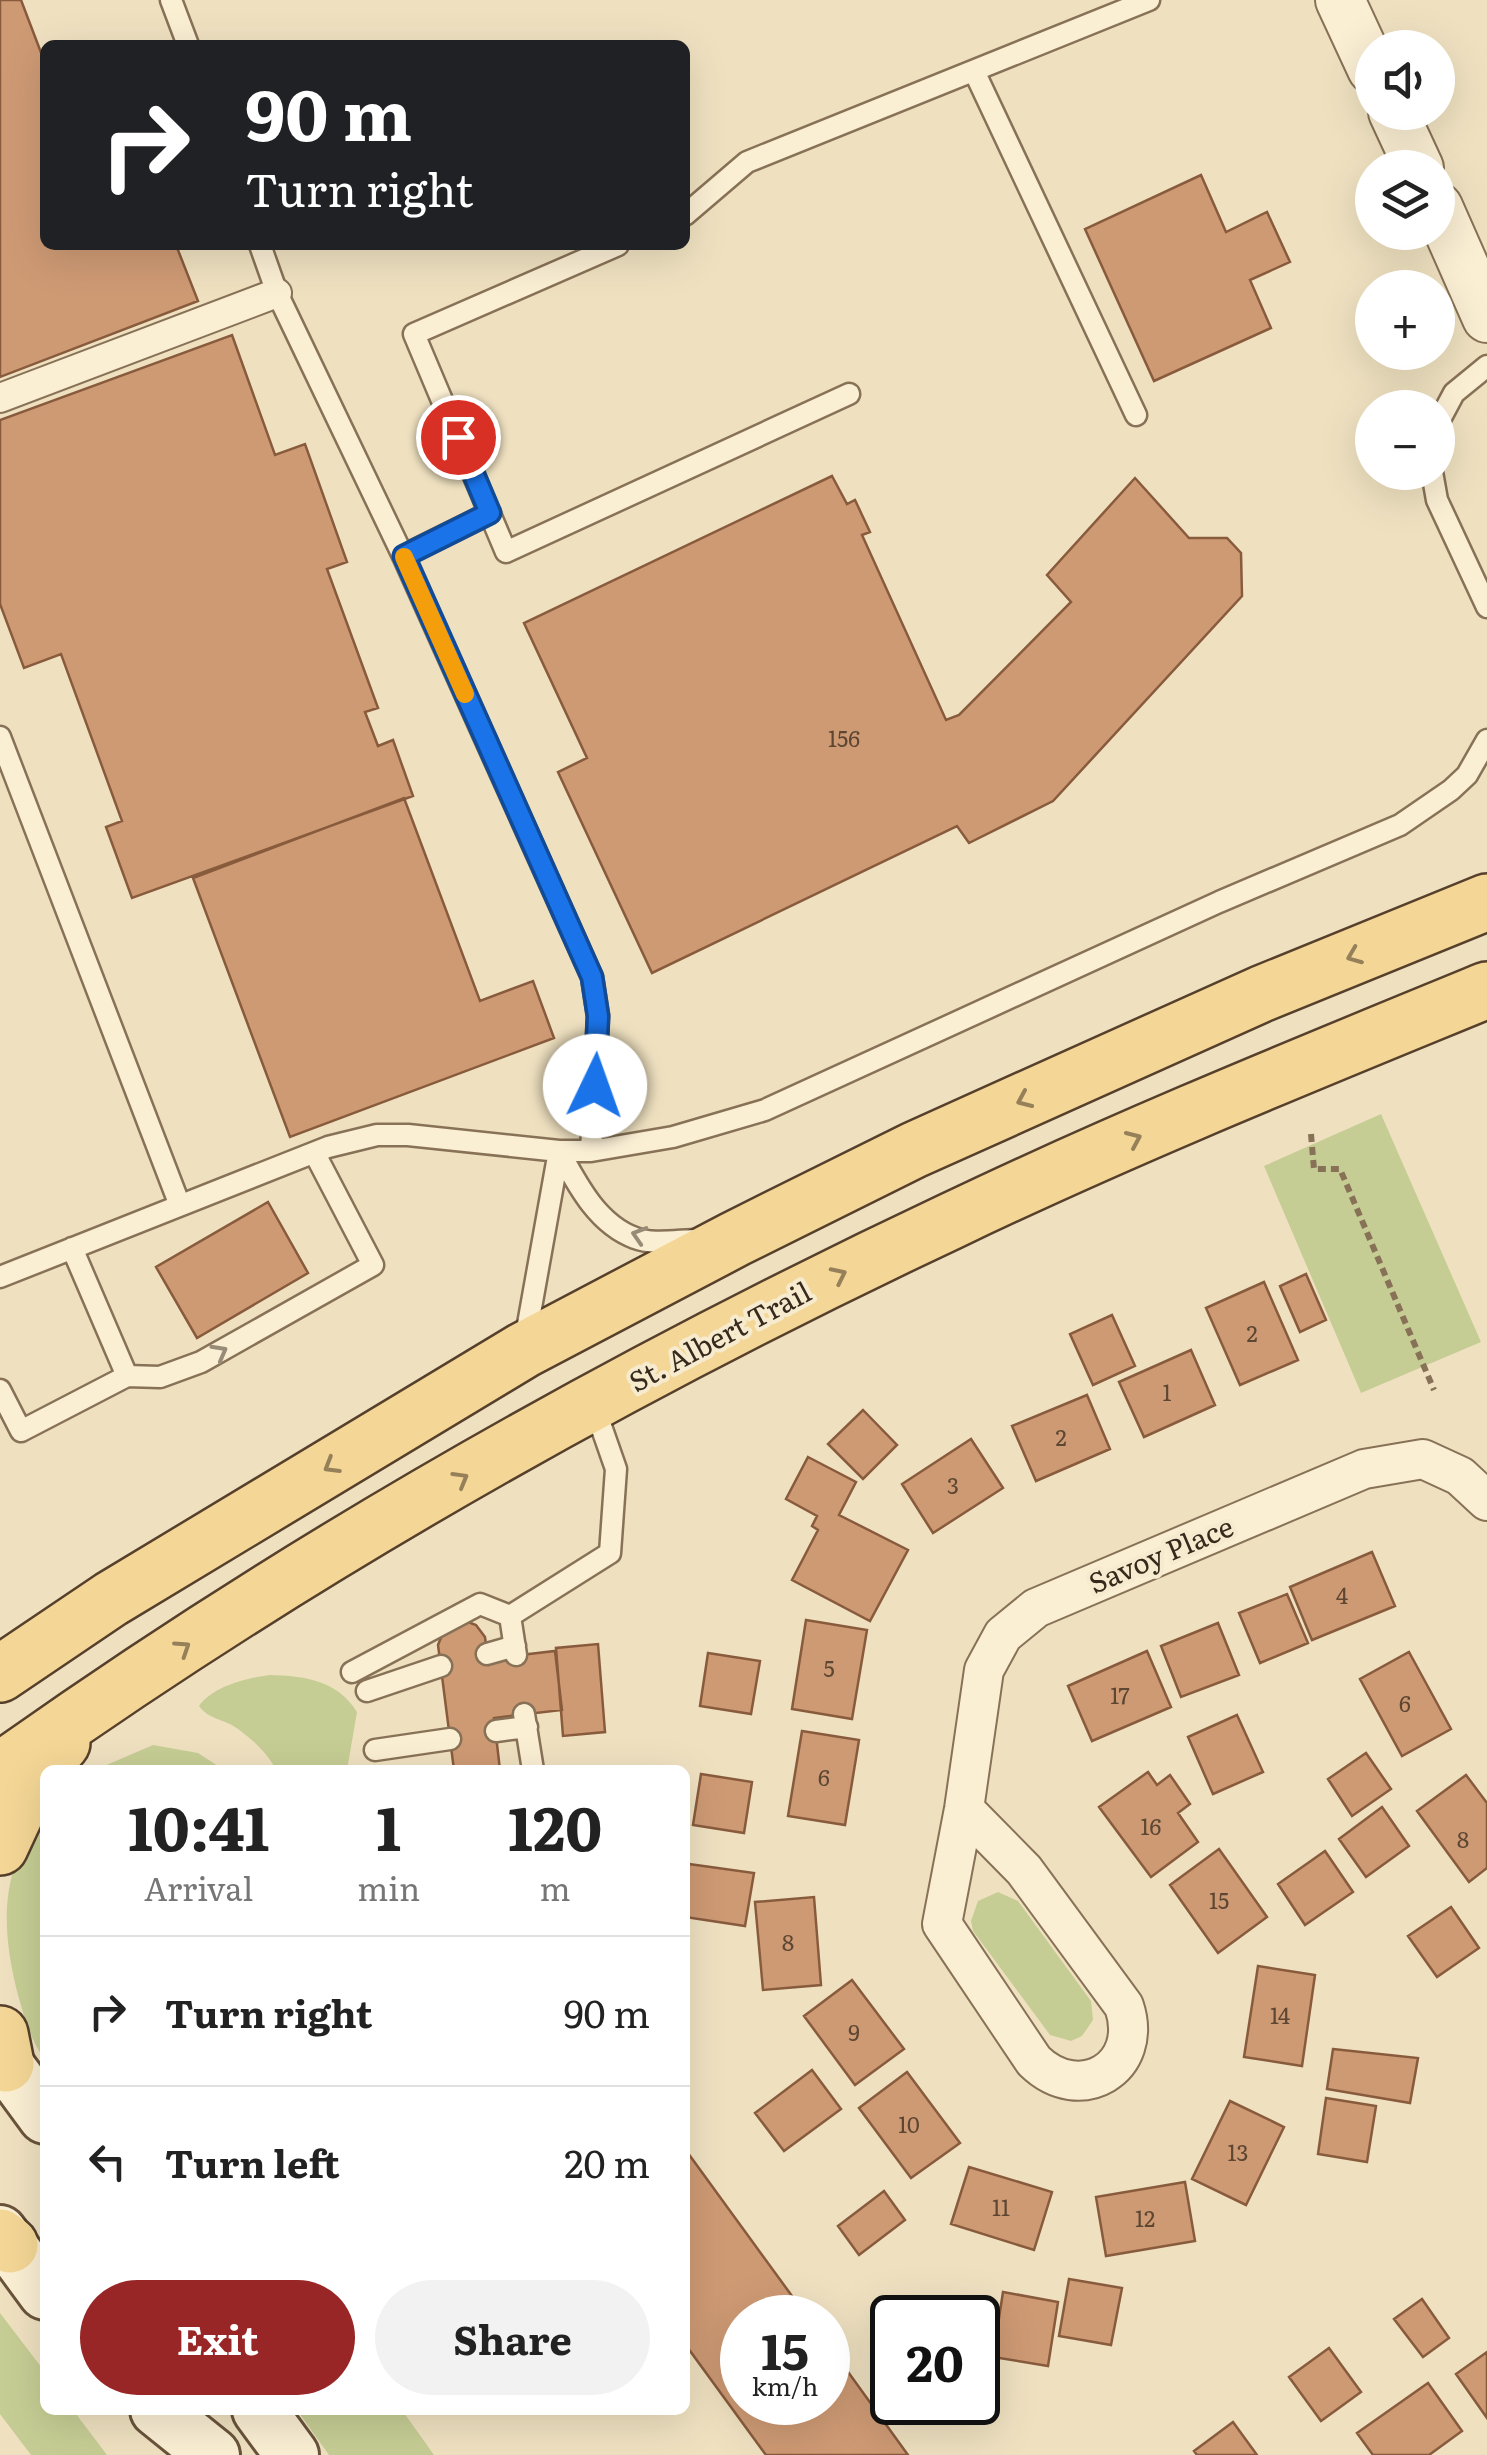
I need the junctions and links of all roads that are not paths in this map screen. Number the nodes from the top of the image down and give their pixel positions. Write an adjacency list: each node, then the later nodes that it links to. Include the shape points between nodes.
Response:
1 (171, 0): 5 (lane)
2 (1150, 0): 6 (lane)
3 (1340, 0): 4 (street)
4 (1355, 32)
5 (186, 40)
6 (974, 71): 7 (lane, via 747,162); 17 (lane)
7 (690, 210)
8 (1455, 246): 12 (street)
9 (262, 250): 11 (lane)
10 (607, 250): 19 (lane, via 414,334)
11 (277, 292): 16 (street); 20 (lane)
12 (1487, 318)
13 (1487, 366): 14 (lane)
14 (1455, 393)
15 (849, 394): 19 (lane, via 506,552)
16 (0, 398)
17 (1136, 415)
18 (1435, 490): 21 (lane)
19 (490, 513): 20 (lane)
20 (404, 556): 28 (lane, via 592,977 598,1016)
21 (1487, 607)
22 (0, 738): 30 (lane)
23 (1487, 740): 28 (lane, via 1451,790 1400,825 765,1110)
24 (1487, 870): 25 (main road)
25 (1466, 910): 31 (main road, one-way to 31, via 914,1150)
26 (1487, 990): 37 (main road, St. Albert Trail, one-way to 26, via 954,1219)
27 (559, 1151): 28 (lane); 29 (lane, via 408,1135 376,1136); 31 (lane, one-way to 27, via 637,1240 594,1207); 34 (lane)
28 (591, 1151)
29 (315, 1154): 30 (lane); 35 (lane, one-way to 29, via 160,1377 201,1362 373,1265)
30 (180, 1204): 32 (lane)
31 (735, 1239): 34 (main road)
32 (72, 1248): 33 (lane); 35 (lane)
33 (0, 1277)
34 (524, 1350): 39 (main road, one-way to 39)
35 (128, 1376): 36 (lane, via 21,1431)
36 (2, 1400)
37 (593, 1404): 40 (lane, via 616,1469 610,1553); 47 (main road, St. Albert Trail, one-way to 37, via 288,1580)
38 (1487, 1501): 55 (street, Savoy Place, via 1460,1476 1423,1458 1364,1468 1036,1608 1004,1635 984,1670)
39 (111, 1598): 41 (main road); 45 (main road)
40 (510, 1616): 42 (lane, via 516,1651); 44 (lane, via 480,1604)
41 (0, 1626)
42 (487, 1654)
43 (440, 1666): 46 (lane)
44 (352, 1672)
45 (0, 1674)
46 (366, 1691)
47 (100, 1699): 51 (main road); 54 (main road, St. Albert Trail)
48 (496, 1732): 52 (lane, via 526,1720)
49 (450, 1738): 50 (lane)
50 (375, 1750)
51 (43, 1765)
52 (532, 1765)
53 (40, 1769): 56 (main road)
54 (0, 1771)
55 (964, 1809): 55 (street, Savoy Place, via 942,1924 1045,2072 1074,2082 1104,2075 1128,2037 1124,2006 1024,1870)
56 (0, 1846)
57 (2, 2051): 58 (main road)
58 (40, 2109)
59 (3, 2238): 60 (main road)
60 (40, 2286)
61 (135, 2415): 64 (main road)
62 (163, 2415): 65 (main road)
63 (263, 2415): 66 (main road)
64 (164, 2455)
65 (213, 2455)
66 (292, 2455)

